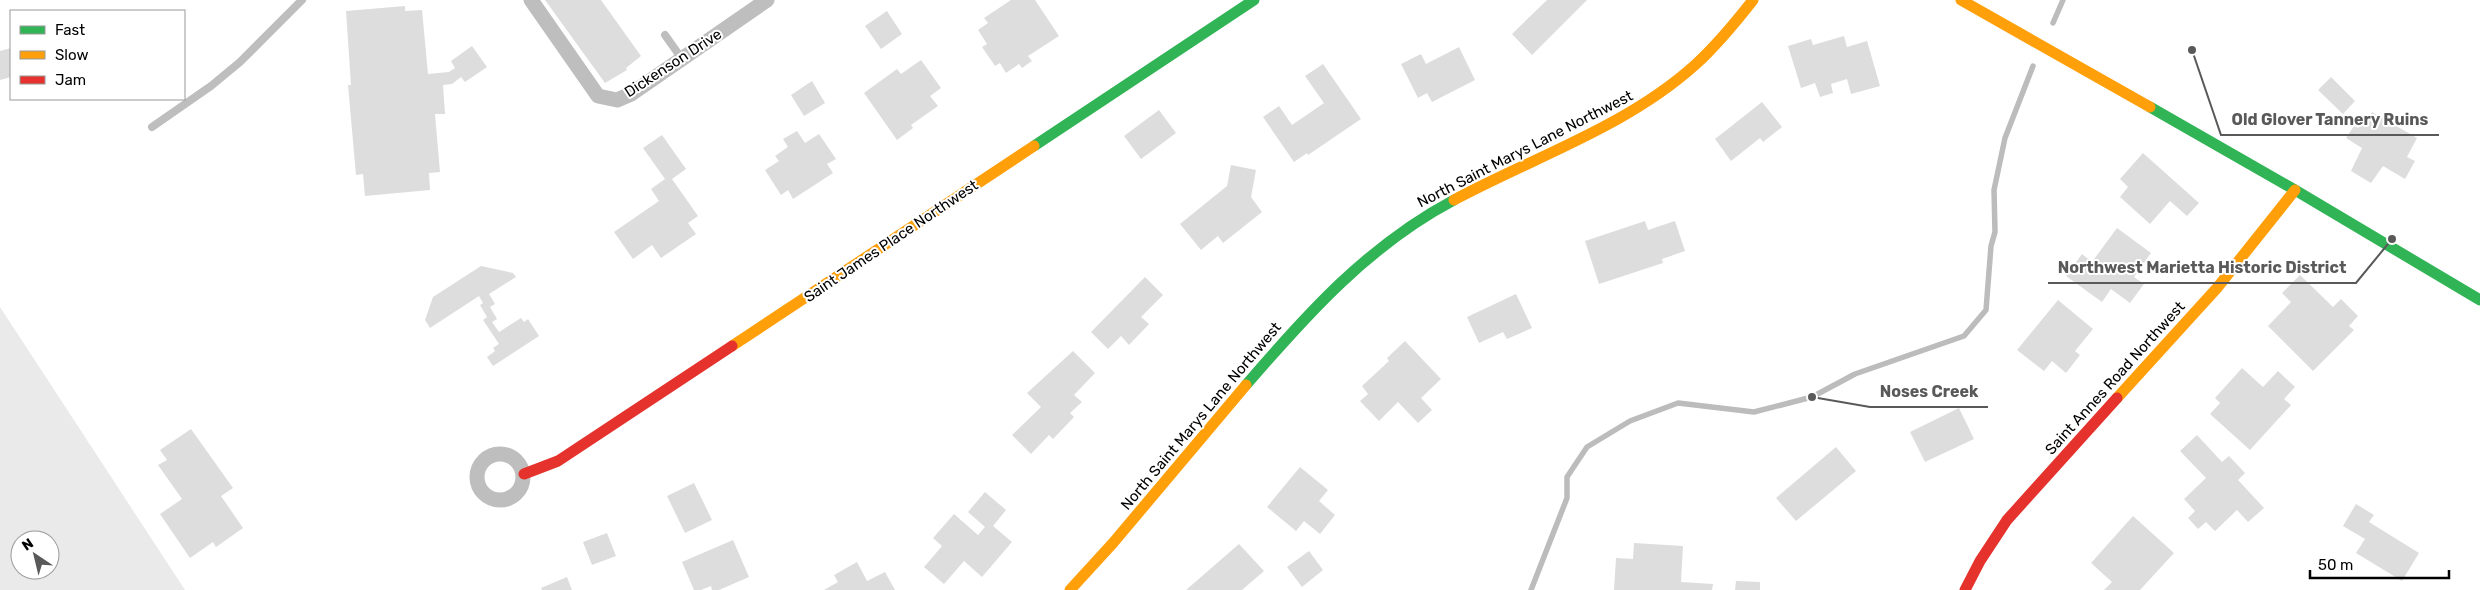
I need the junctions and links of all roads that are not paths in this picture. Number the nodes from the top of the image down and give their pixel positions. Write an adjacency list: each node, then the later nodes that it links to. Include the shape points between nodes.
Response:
1 (302, 0): 9 (lane, via 212,86)
2 (531, 0): 8 (street, Dickenson Drive, via 598,96 617,100 631,94)
3 (767, 0): 8 (street, Dickenson Drive)
4 (1254, 0): 12 (street, Saint James Place Northwest, via 558,461)
5 (1753, 0): 13 (street, North Saint Marys Lane Northwest, via 1717,44 1647,102 1618,120 1440,207 1359,265 1305,316 1120,536)
6 (1961, 0): 10 (street)
7 (665, 35): 8 (lane)
8 (682, 59)
9 (152, 127)
10 (2295, 190): 11 (street); 14 (street, Saint Annes Road Northwest, via 2217,288 2007,520)
11 (2480, 300)
12 (524, 474)
13 (1070, 590)
14 (1965, 590)

